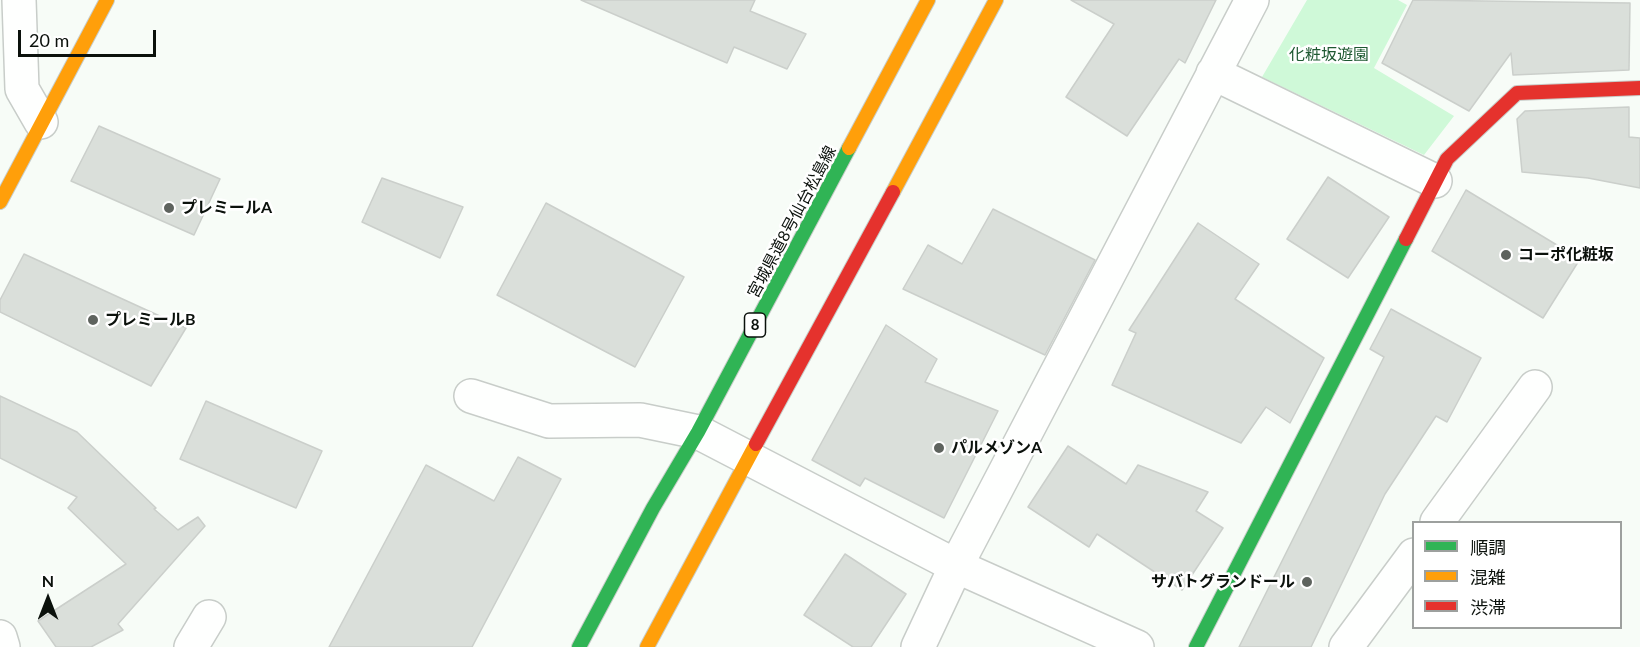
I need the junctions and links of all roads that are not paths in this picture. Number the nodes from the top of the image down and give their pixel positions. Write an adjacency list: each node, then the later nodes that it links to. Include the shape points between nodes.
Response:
1 (19, 0): 8 (street, via 22,89)
2 (106, 0): 8 (main road)
3 (928, 0): 13 (main road, 宮城県道8号仙台松島線 / 8)
4 (996, 0): 14 (main road)
5 (1252, 0): 6 (street)
6 (1214, 73): 9 (street); 17 (street)
7 (1640, 88): 9 (main road, via 1517,93 1447,159)
8 (41, 122): 10 (main road)
9 (1435, 181): 26 (main road)
10 (0, 202)
11 (1535, 387): 15 (street)
12 (471, 396): 13 (street, via 549,422 640,420)
13 (698, 432): 14 (street); 22 (main road, 宮城県道8号仙台松島線 / 8)
14 (748, 457): 17 (street); 23 (main road)
15 (1438, 521)
16 (1412, 556): 27 (street)
17 (956, 566): 24 (street); 25 (street)
18 (209, 617): 21 (street)
19 (0, 636): 20 (street)
20 (3, 647)
21 (191, 647)
22 (579, 647)
23 (647, 647)
24 (918, 647)
25 (1137, 647)
26 (1196, 647)
27 (1346, 647)

